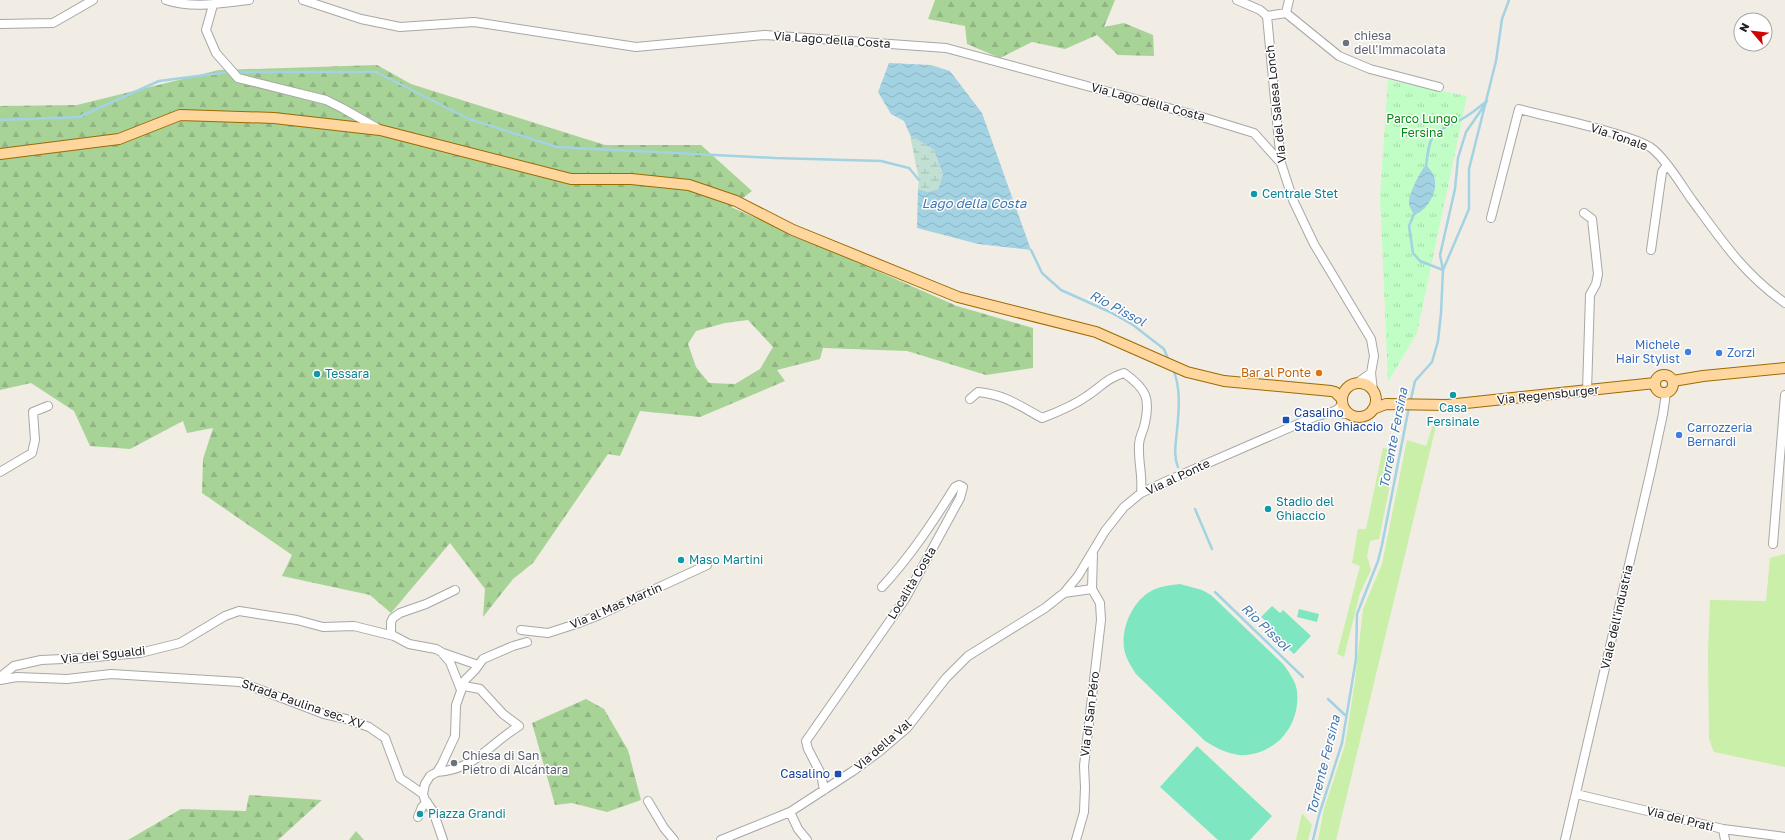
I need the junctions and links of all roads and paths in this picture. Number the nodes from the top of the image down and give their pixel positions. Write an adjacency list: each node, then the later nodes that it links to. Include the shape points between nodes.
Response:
1 (93, 0): 10 (street, via 53,23)
2 (166, 0): 7 (street, via 177,4)
3 (249, 0): 7 (street)
4 (303, 0): 14 (street, Via Lago della Costa, via 361,19 400,27 474,22 636,47 765,35 946,48 1202,116 1254,133)
5 (1237, 0): 9 (street, via 1260,10)
6 (1289, 0): 8 (street)
7 (213, 5): 12 (street, via 206,30 216,53 237,76 258,84 326,100)
8 (1286, 13): 9 (street); 11 (street, via 1339,56 1370,69)
9 (1266, 16): 14 (street, Via del Salesa Lonch)
10 (0, 24)
11 (1439, 87)
12 (380, 130): 13 (main road, via 274,118 180,115 119,138); 25 (main road, via 571,179 631,179 689,186 736,201 792,230 958,297 1096,332 1187,372 1224,381)
13 (0, 154)
14 (1281, 163): 21 (street, Via del Salesa Lonch, via 1293,200 1314,244 1371,339 1374,356)
15 (1666, 165): 17 (street, Via Tonale, via 1651,148 1620,135 1519,109); 18 (street, via 1662,172); 19 (street, Via Tonale, via 1736,260 1764,288)
16 (1584, 213): 26 (street, via 1592,219 1598,274 1590,295)
17 (1490, 218)
18 (1651, 250)
19 (1785, 303)
20 (1785, 368): 22 (main road)
21 (1371, 373): 24 (street); 27 (street, Via del Salesa Lonch)
22 (1673, 381): 23 (main road, via 1668,375 1662,374); 28 (main road, via 1672,388)
23 (1654, 383): 26 (main road, Via Regensburger); 28 (main road, via 1658,391)
24 (1354, 385): 25 (main road); 27 (main road, via 1366,385); 31 (main road, via 1346,389)
25 (1316, 389): 31 (main road, via 1335,392)
26 (1587, 391): 32 (main road, Via Regensburger, via 1442,405)
27 (1374, 393): 32 (main road); 34 (main road, via 1376,403)
28 (1666, 393): 58 (street, Viale dell'industria, via 1654,456)
29 (1785, 395): 39 (street)
30 (970, 399): 38 (street, via 978,392 995,394 1014,401 1042,418 1072,406 1112,376 1124,373 1134,380 1148,398 1139,443 1138,458 1143,481)
31 (1343, 401): 35 (street, Via al Ponte, via 1338,409); 36 (main road, via 1347,412)
32 (1386, 404): 34 (main road)
33 (48, 406): 37 (street, via 33,412 35,440 32,453)
34 (1373, 409): 36 (main road, via 1365,416)
35 (1332, 412): 36 (street, Via al Ponte); 38 (street, Via al Ponte, via 1260,439)
36 (1352, 415)
37 (0, 472)
38 (1141, 493): 40 (street, Via al Ponte, via 1124,507 1105,531)
39 (1773, 544)
40 (1093, 552): 42 (street, Via al Ponte); 43 (street)
41 (707, 565): 47 (street, Via al Mas Martin, via 576,624 548,633)
42 (1078, 576): 43 (street); 46 (street, Via al Ponte)
43 (1092, 585): 46 (street); 69 (street, Via di San Péro, via 1100,604 1101,620 1084,766 1084,812)
44 (882, 587): 56 (street, Località Costa, via 911,552 955,487 963,486 956,505 905,599 806,741 821,774)
45 (455, 590): 48 (street, via 400,613 391,622)
46 (1064, 593): 56 (street, Via della Val, via 1045,608 968,656 946,678 907,728 853,772)
47 (521, 630)
48 (391, 635): 50 (street, Via dei Sgualdi, via 409,644 436,649); 52 (street, Via dei Sgualdi, via 354,626 323,627 297,620 239,611 225,616 180,643 140,653 41,660 14,666)
49 (527, 642): 51 (street, via 491,655)
50 (443, 653): 51 (street, Via dei Sgualdi); 54 (street)
51 (478, 665): 54 (street, via 465,680)
52 (0, 677)
53 (0, 680): 57 (street, Strada Paulina sec. XV, via 17,677 67,679 110,674 240,682 324,714 369,727 385,738 400,778)
54 (463, 688): 55 (street, via 456,705 455,736); 55 (street, via 480,689 519,726 466,765 451,771)
55 (437, 772): 57 (street, via 430,776)
56 (824, 790): 61 (street, Via della Val)
57 (423, 794): 60 (street, Strada Paulina sec. XV)
58 (1576, 794): 63 (street, Via dei Prati); 70 (street, Viale dell'industria)
59 (648, 801): 66 (street)
60 (427, 802): 62 (street); 65 (street, Strada Paulina sec. XV, via 433,811)
61 (790, 812): 67 (street, Via della Val); 68 (street)
62 (418, 817)
63 (1723, 830): 64 (street, Via dei Prati); 71 (street)
64 (1785, 837)
65 (443, 840)
66 (674, 840)
67 (721, 840)
68 (807, 840)
69 (1076, 840)
70 (1565, 840)
71 (1725, 840)

